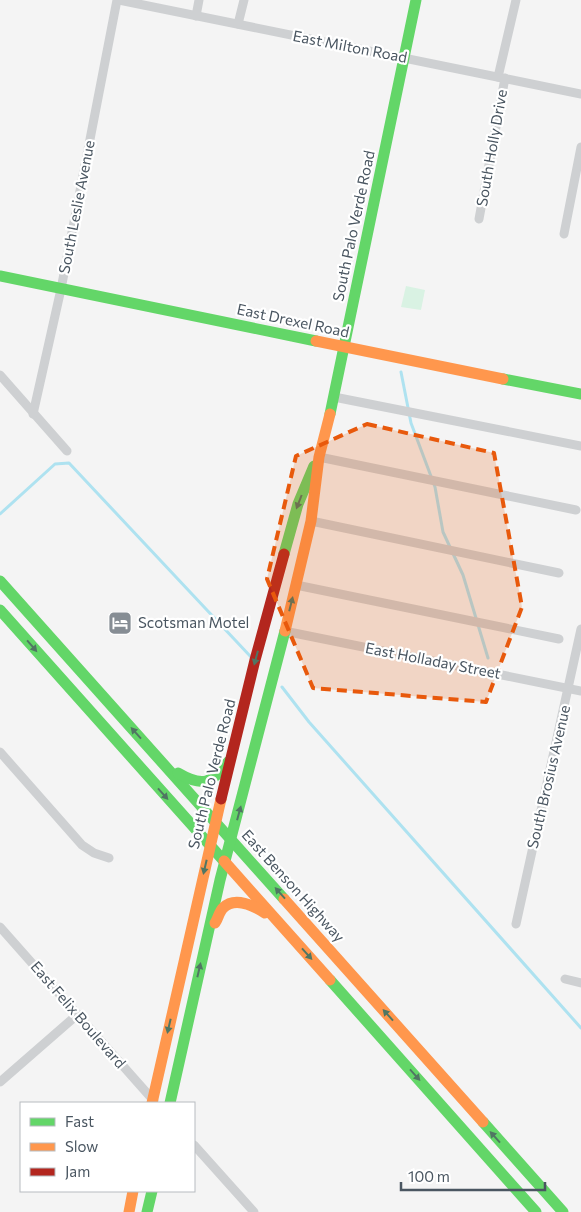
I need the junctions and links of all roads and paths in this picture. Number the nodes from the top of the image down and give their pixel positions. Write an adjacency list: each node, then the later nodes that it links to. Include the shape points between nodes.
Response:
1 (118, 0): 6 (street, East Milton Road); 16 (street, South Leslie Avenue)
2 (199, 0): 7 (street)
3 (244, 0): 8 (street)
4 (416, 0): 9 (main road, South Palo Verde Road)
5 (516, 0): 10 (street, South Holly Drive)
6 (137, 2): 7 (street, East Milton Road)
7 (196, 16): 8 (street, East Milton Road)
8 (238, 24): 9 (street, East Milton Road)
9 (405, 58): 10 (street, East Milton Road); 17 (main road, South Palo Verde Road)
10 (502, 78): 11 (street, East Milton Road); 13 (street, South Holly Drive)
11 (581, 94)
12 (581, 147): 14 (street)
13 (480, 219)
14 (564, 234)
15 (0, 276): 16 (main road, East Drexel Road)
16 (61, 289): 17 (main road, East Drexel Road); 21 (street, South Leslie Avenue)
17 (344, 347): 19 (main road, East Drexel Road); 20 (main road, South Palo Verde Road)
18 (0, 375): 21 (street)
19 (581, 394)
20 (334, 397): 22 (street); 24 (main road, South Palo Verde Road)
21 (34, 414): 23 (street)
22 (581, 446)
23 (67, 451)
24 (318, 457): 25 (street); 26 (main road, South Palo Verde Road); 38 (main road, South Palo Verde Road, one-way to 38, via 298,504)
25 (576, 510)
26 (311, 521): 27 (street); 29 (main road, South Palo Verde Road)
27 (559, 573)
28 (0, 581): 37 (main road, East Benson Highway, one-way to 28)
29 (296, 585): 32 (main road, South Palo Verde Road, one-way to 29); 33 (street)
30 (0, 610): 41 (main road, one-way to 41)
31 (581, 629): 34 (street, South Brosius Avenue)
32 (284, 631): 34 (street, East Holladay Street); 40 (main road, South Palo Verde Road, one-way to 32)
33 (559, 639)
34 (569, 689): 35 (street, East Holladay Street); 45 (street, South Brosius Avenue)
35 (581, 691)
36 (0, 752): 42 (street, via 82,844)
37 (156, 755): 38 (main road, via 190,781 199,783 210,782 222,773); 39 (main road, East Benson Highway)
38 (232, 756): 39 (main road, South Palo Verde Road)
39 (216, 823): 40 (main road, East Benson Highway); 41 (main road, South Palo Verde Road)
40 (232, 840): 43 (main road, South Palo Verde Road); 54 (main road, East Benson Highway, one-way to 40)
41 (210, 846): 43 (main road); 52 (main road, South Palo Verde Road, one-way to 52)
42 (109, 858)
43 (225, 862): 44 (main road); 47 (main road, South Palo Verde Road)
44 (276, 919): 47 (main road, via 256,907 235,902 223,908); 55 (main road, one-way to 55)
45 (516, 924)
46 (0, 926): 50 (street, East Felix Boulevard)
47 (206, 940): 53 (main road, South Palo Verde Road, one-way to 47)
48 (564, 979): 49 (street)
49 (581, 983)
50 (78, 1014): 51 (street); 52 (street, East Felix Boulevard)
51 (0, 1082)
52 (154, 1102)
53 (170, 1102)
54 (473, 1111): 55 (main road); 63 (main road, East Benson Highway, one-way to 54)
55 (460, 1126): 62 (main road)
56 (195, 1146): 61 (street)
57 (133, 1192): 59 (main road)
58 (152, 1192): 60 (main road)
59 (129, 1212)
60 (147, 1212)
61 (254, 1212)
62 (536, 1212)
63 (563, 1212)

